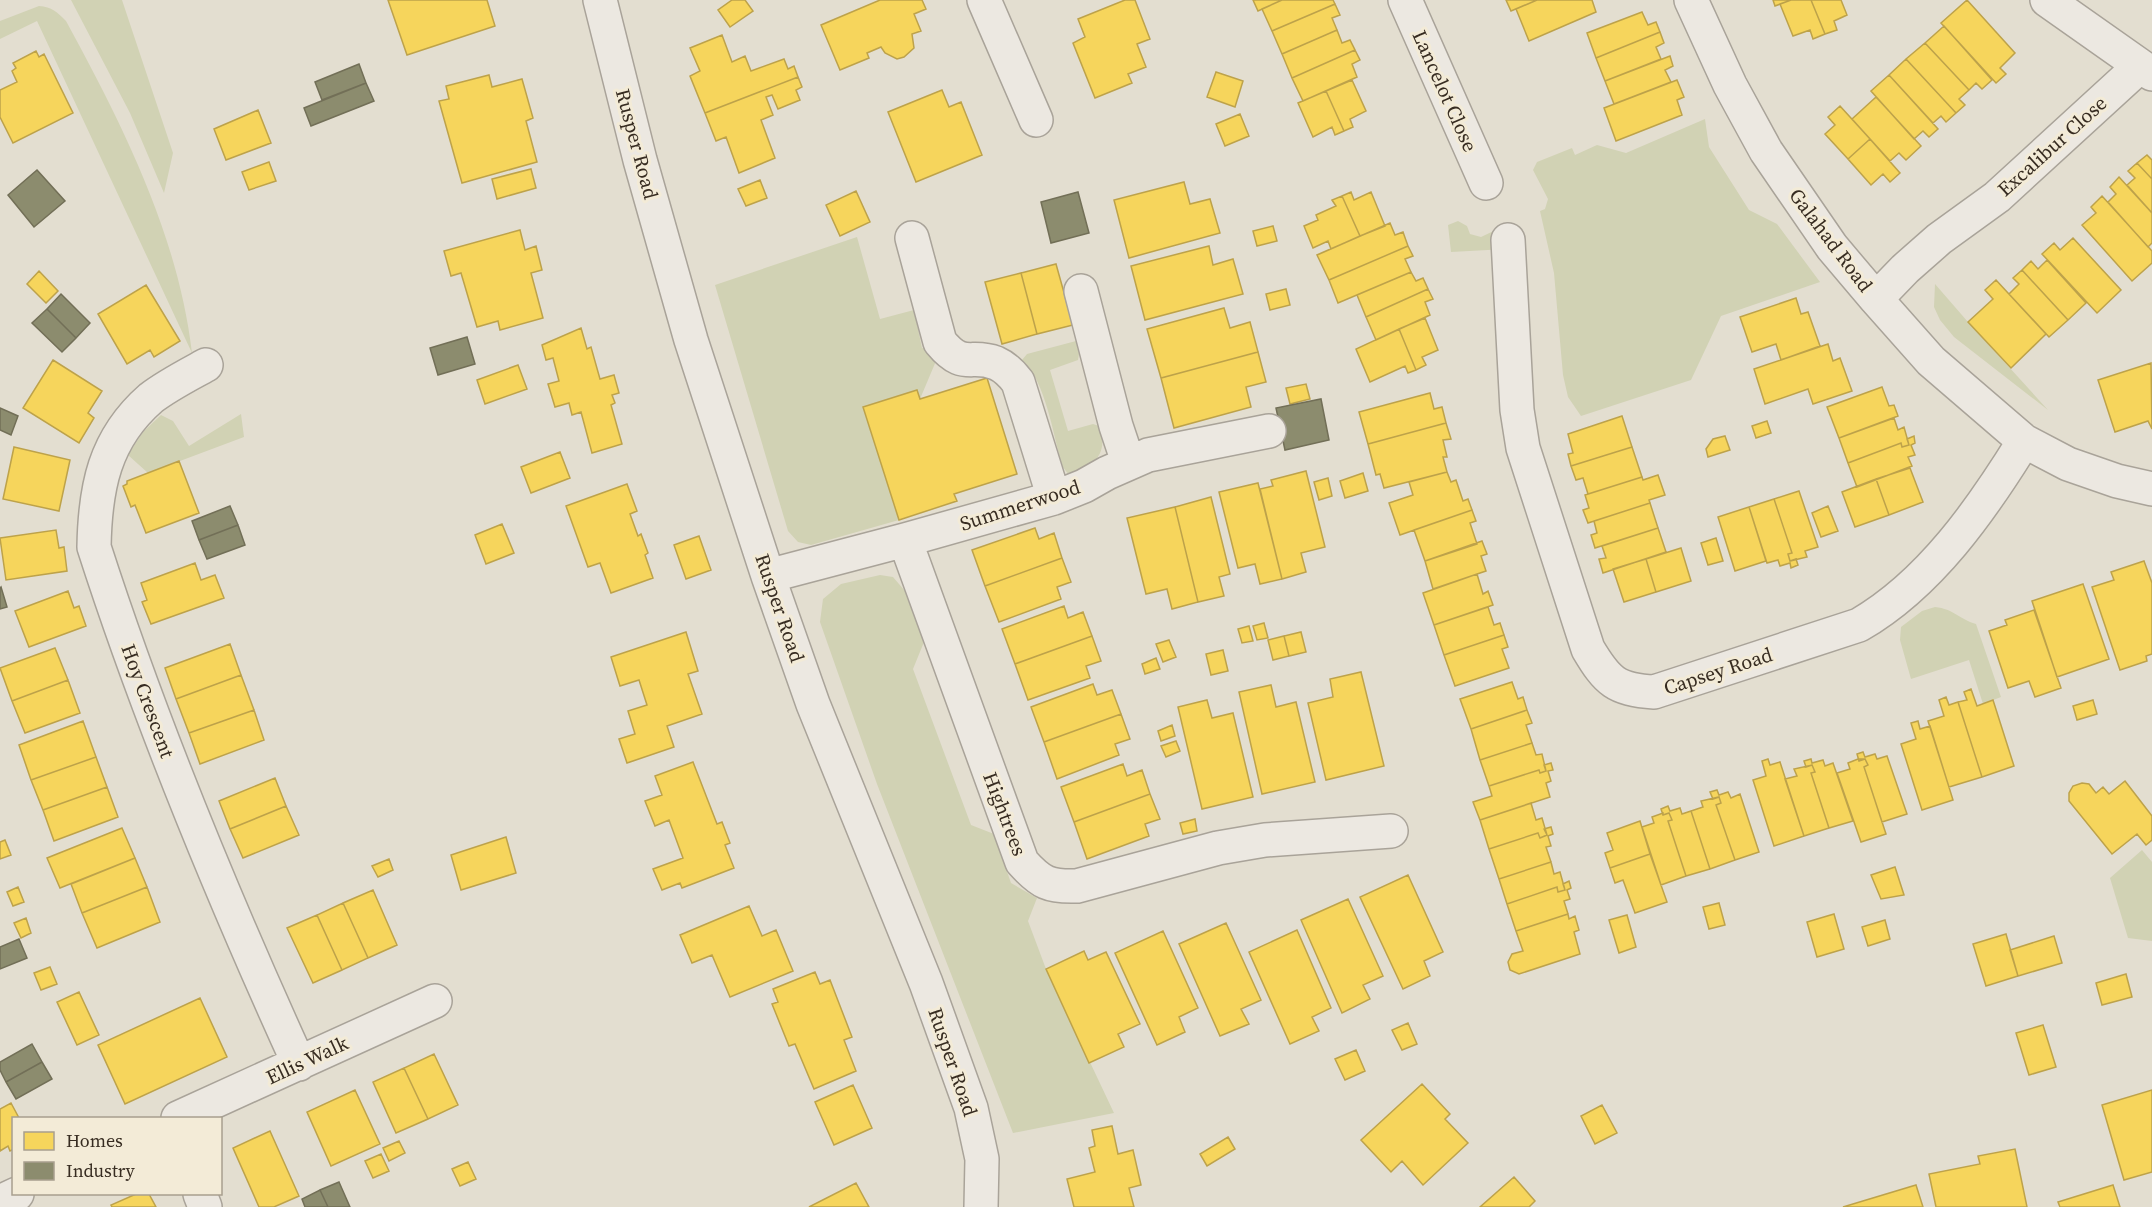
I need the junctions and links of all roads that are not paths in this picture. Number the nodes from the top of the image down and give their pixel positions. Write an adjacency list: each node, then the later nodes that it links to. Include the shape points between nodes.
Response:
1 (600, 0): 20 (street, Rusper Road, via 691,340)
2 (984, 0): 7 (street)
3 (1405, 0): 8 (street, Lancelot Close)
4 (1691, 0): 12 (street, Galahad Road, via 1766,151 1832,247)
5 (2047, 0): 6 (street, Excalibur Close)
6 (2146, 70): 12 (street, Excalibur Close, via 1997,197 1939,239)
7 (1036, 120)
8 (1486, 183)
9 (912, 238): 18 (street, via 940,342 962,360 995,363 1018,382)
10 (1508, 240): 15 (street, Capsey Road, via 1522,448 1588,649 1611,681 1631,691 1654,692 1859,625 1885,610 1953,542 1994,490)
11 (1081, 291): 16 (street)
12 (1876, 299): 15 (street, Galahad Road, via 1931,361)
13 (206, 364): 23 (street, Hoy Crescent, via 152,398 114,443 98,490 94,547 179,786)
14 (1269, 431): 16 (street, Summerwood)
15 (2024, 441): 17 (street, via 2068,464)
16 (1128, 462): 18 (street, Summerwood)
17 (2152, 489)
18 (1054, 498): 19 (street, Summerwood)
19 (905, 540): 20 (street, Summerwood); 21 (street, Hightrees, via 1022,861 1035,877 1057,887 1077,886 1218,848 1265,840)
20 (768, 576): 27 (street, Rusper Road, via 813,704 926,982 971,1108 982,1159)
21 (1391, 831)
22 (435, 1001): 23 (street, Ellis Walk)
23 (299, 1064): 24 (street, Ellis Walk)
24 (182, 1117)
25 (15, 1195): 26 (street)
26 (0, 1202)
27 (981, 1207)

